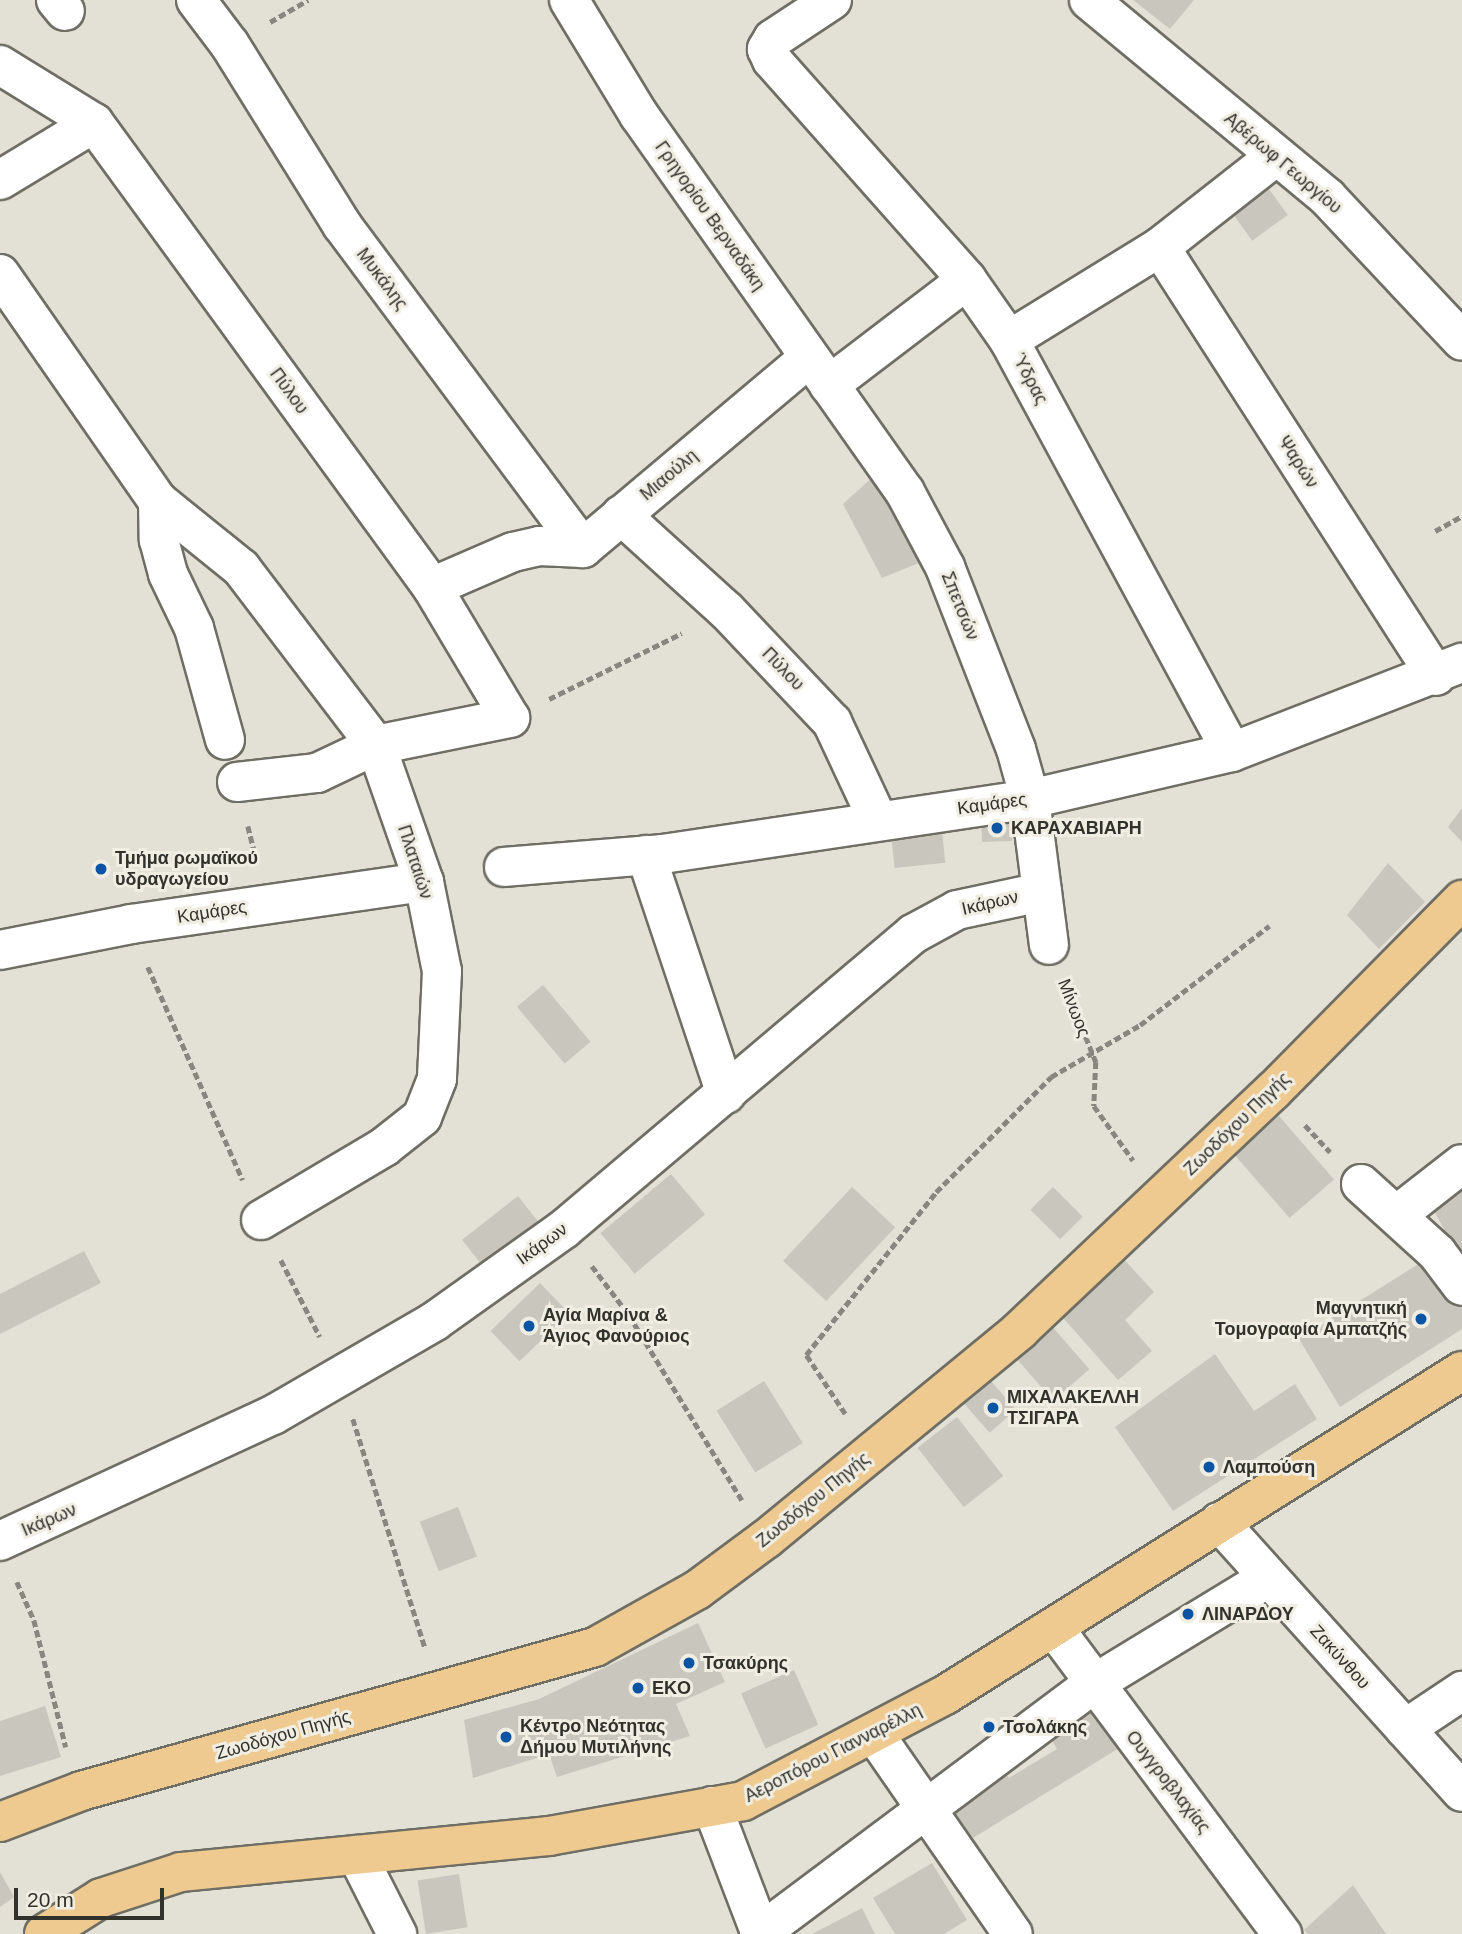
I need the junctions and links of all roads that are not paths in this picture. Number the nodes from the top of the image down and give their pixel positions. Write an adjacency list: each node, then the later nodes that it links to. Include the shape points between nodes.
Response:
1 (197, 0): 18 (street, Μυκάλης, via 342,225)
2 (569, 0): 14 (street, Γρηγορίου Βερναδάκη, via 639,115)
3 (832, 0): 11 (street, Ύδρας, via 773,39 767,49 779,70)
4 (1089, 0): 7 (street, Αβέρωφ Γεωργίου)
5 (0, 65): 6 (street)
6 (94, 123): 8 (street); 19 (street, Πύλου)
7 (1276, 156): 9 (street); 13 (street, Αβέρωφ Γεωργίου, via 1327,197)
8 (0, 180)
9 (1160, 247): 12 (street); 20 (street, Ψαρών)
10 (0, 274): 16 (street, Πλαταιών)
11 (967, 280): 12 (street, Ύδρας); 14 (street, Μιαούλη)
12 (1009, 340): 23 (street, Ύδρας)
13 (1462, 341)
14 (819, 371): 15 (street, Γρηγορίου Βερναδάκη); 17 (street, Μιαούλη)
15 (859, 427): 25 (street, Σπετσών, via 905,492 945,567 1016,749)
16 (158, 501): 21 (street, via 159,540 194,628); 22 (street, Πλαταιών, via 241,568)
17 (621, 515): 18 (street, Μιαούλη); 26 (street, Πύλου, via 727,611 832,722)
18 (583, 548): 19 (street, via 540,546 513,552)
19 (432, 587): 22 (street, Πύλου, via 510,718)
20 (1449, 670): 23 (street, Καμάρες)
21 (225, 740)
22 (376, 746): 24 (street, via 317,773); 29 (street, Πλαταιών)
23 (1232, 752): 25 (street, Καμάρες)
24 (237, 782)
25 (1030, 799): 26 (street, Καμάρες); 30 (street)
26 (878, 820): 27 (street, Καμάρες)
27 (646, 855): 28 (street, Καμάρες); 34 (street)
28 (504, 867)
29 (424, 882): 33 (street, Καμάρες, via 131,924); 38 (street, Πλαταιών, via 442,971 437,1079 422,1117 384,1147)
30 (1042, 892): 32 (street); 34 (street, Ικάρων, via 957,910 913,934)
31 (1462, 900): 52 (main road, Ζωοδόχου Πηγής, via 1273,1091 1020,1330 766,1539 696,1590 595,1647 81,1791)
32 (1049, 944)
33 (0, 950)
34 (726, 1094): 42 (street, Ικάρων, via 564,1230 435,1321 273,1415)
35 (1462, 1164): 37 (street)
36 (1360, 1184): 37 (street)
37 (1398, 1214): 39 (street)
38 (261, 1220)
39 (1462, 1286)
40 (1462, 1371): 41 (main road, Αεροπόρου Γιανναρέλλη)
41 (1219, 1522): 43 (street, Ζακύνθου); 44 (main road, Αεροπόρου Γιανναρέλλη)
42 (6, 1556)
43 (1268, 1578): 45 (street); 47 (street, Ζακύνθου)
44 (1054, 1628): 45 (street, Ουγγροβλαχίας); 48 (main road, Αεροπόρου Γιανναρέλλη)
45 (1092, 1685): 51 (street); 58 (street, Ουγγροβλαχίας)
46 (1462, 1690): 47 (street)
47 (1405, 1730): 49 (street, Ζακύνθου)
48 (875, 1735): 50 (main road, Αεροπόρου Γιανναρέλλη, via 743,1801); 51 (street)
49 (1462, 1792)
50 (712, 1806): 53 (main road, Αεροπόρου Γιανναρέλλη, via 549,1836); 56 (street)
51 (928, 1809): 56 (street); 57 (street)
52 (0, 1822)
53 (357, 1855): 54 (main road, Αεροπόρου Γιανναρέλλη, via 181,1872 101,1898); 55 (street)
54 (44, 1934)
55 (397, 1934)
56 (760, 1934)
57 (1013, 1934)
58 (1282, 1934)

